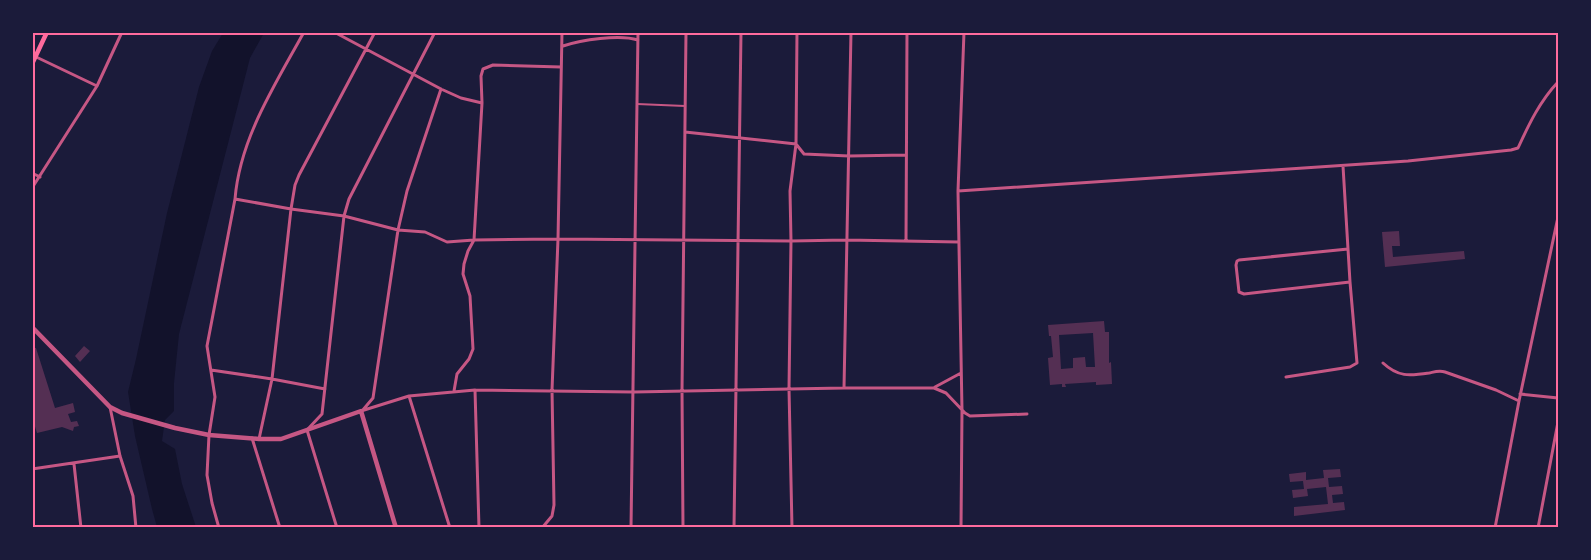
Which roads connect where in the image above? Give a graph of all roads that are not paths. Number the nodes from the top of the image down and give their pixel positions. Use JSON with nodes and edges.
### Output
{"nodes":[{"id":1,"x":47,"y":32,"type":"edge"},
{"id":2,"x":122,"y":32,"type":"edge"},
{"id":3,"x":304,"y":32,"type":"edge"},
{"id":4,"x":334,"y":32,"type":"edge"},
{"id":5,"x":376,"y":32,"type":"edge"},
{"id":6,"x":434,"y":32,"type":"edge"},
{"id":7,"x":562,"y":32,"type":"edge"},
{"id":8,"x":638,"y":32,"type":"edge"},
{"id":9,"x":686,"y":32,"type":"edge"},
{"id":10,"x":740,"y":32,"type":"edge"},
{"id":11,"x":797,"y":32,"type":"edge"},
{"id":12,"x":851,"y":32,"type":"edge"},
{"id":13,"x":907,"y":32,"type":"edge"},
{"id":14,"x":964,"y":32,"type":"edge"},
{"id":15,"x":638,"y":40,"type":"junction"},
{"id":16,"x":562,"y":46,"type":"junction"},
{"id":17,"x":367,"y":49,"type":"junction"},
{"id":18,"x":34,"y":56,"type":"edge"},
{"id":19,"x":32,"y":64,"type":"edge"},
{"id":20,"x":561,"y":67,"type":"junction"},
{"id":21,"x":412,"y":74,"type":"junction"},
{"id":22,"x":1558,"y":82,"type":"edge"},
{"id":23,"x":97,"y":86,"type":"junction"},
{"id":24,"x":441,"y":89,"type":"junction"},
{"id":25,"x":482,"y":103,"type":"junction"},
{"id":26,"x":637,"y":104,"type":"junction"},
{"id":27,"x":685,"y":106,"type":"junction"},
{"id":28,"x":685,"y":132,"type":"junction"},
{"id":29,"x":739,"y":138,"type":"junction"},
{"id":30,"x":796,"y":144,"type":"junction"},
{"id":31,"x":906,"y":155,"type":"junction"},
{"id":32,"x":849,"y":156,"type":"junction"},
{"id":33,"x":1344,"y":166,"type":"junction"},
{"id":34,"x":32,"y":173,"type":"edge"},
{"id":35,"x":40,"y":176,"type":"junction"},
{"id":36,"x":32,"y":188,"type":"edge"},
{"id":37,"x":958,"y":191,"type":"junction"},
{"id":38,"x":235,"y":199,"type":"junction"},
{"id":39,"x":291,"y":210,"type":"junction"},
{"id":40,"x":344,"y":216,"type":"junction"},
{"id":41,"x":1558,"y":217,"type":"edge"},
{"id":42,"x":398,"y":230,"type":"junction"},
{"id":43,"x":558,"y":239,"type":"junction"},
{"id":44,"x":474,"y":240,"type":"junction"},
{"id":45,"x":635,"y":240,"type":"junction"},
{"id":46,"x":684,"y":240,"type":"junction"},
{"id":47,"x":737,"y":240,"type":"junction"},
{"id":48,"x":846,"y":240,"type":"junction"},
{"id":49,"x":792,"y":241,"type":"junction"},
{"id":50,"x":906,"y":241,"type":"junction"},
{"id":51,"x":959,"y":242,"type":"junction"},
{"id":52,"x":1348,"y":249,"type":"junction"},
{"id":53,"x":1350,"y":282,"type":"junction"},
{"id":54,"x":32,"y":327,"type":"edge"},
{"id":55,"x":1383,"y":363,"type":"dead end"},
{"id":56,"x":211,"y":370,"type":"junction"},
{"id":57,"x":961,"y":373,"type":"junction"},
{"id":58,"x":1286,"y":377,"type":"dead end"},
{"id":59,"x":272,"y":379,"type":"junction"},
{"id":60,"x":789,"y":388,"type":"junction"},
{"id":61,"x":844,"y":388,"type":"junction"},
{"id":62,"x":934,"y":388,"type":"junction"},
{"id":63,"x":325,"y":389,"type":"junction"},
{"id":64,"x":475,"y":390,"type":"junction"},
{"id":65,"x":552,"y":390,"type":"junction"},
{"id":66,"x":736,"y":390,"type":"junction"},
{"id":67,"x":454,"y":391,"type":"junction"},
{"id":68,"x":682,"y":391,"type":"junction"},
{"id":69,"x":634,"y":392,"type":"junction"},
{"id":70,"x":1520,"y":394,"type":"junction"},
{"id":71,"x":409,"y":396,"type":"junction"},
{"id":72,"x":1558,"y":398,"type":"edge"},
{"id":73,"x":1519,"y":401,"type":"junction"},
{"id":74,"x":110,"y":407,"type":"junction"},
{"id":75,"x":962,"y":410,"type":"junction"},
{"id":76,"x":361,"y":411,"type":"junction"},
{"id":77,"x":1026,"y":414,"type":"dead end"},
{"id":78,"x":1558,"y":422,"type":"edge"},
{"id":79,"x":307,"y":430,"type":"junction"},
{"id":80,"x":209,"y":435,"type":"junction"},
{"id":81,"x":252,"y":438,"type":"junction"},
{"id":82,"x":259,"y":439,"type":"junction"},
{"id":83,"x":120,"y":456,"type":"junction"},
{"id":84,"x":74,"y":464,"type":"junction"},
{"id":85,"x":32,"y":469,"type":"edge"},
{"id":86,"x":81,"y":528,"type":"edge"},
{"id":87,"x":136,"y":528,"type":"edge"},
{"id":88,"x":220,"y":528,"type":"edge"},
{"id":89,"x":280,"y":528,"type":"edge"},
{"id":90,"x":337,"y":528,"type":"edge"},
{"id":91,"x":396,"y":528,"type":"edge"},
{"id":92,"x":450,"y":528,"type":"edge"},
{"id":93,"x":479,"y":528,"type":"edge"},
{"id":94,"x":542,"y":528,"type":"edge"},
{"id":95,"x":632,"y":528,"type":"edge"},
{"id":96,"x":683,"y":528,"type":"edge"},
{"id":97,"x":734,"y":528,"type":"edge"},
{"id":98,"x":792,"y":528,"type":"edge"},
{"id":99,"x":961,"y":528,"type":"edge"},
{"id":100,"x":1495,"y":528,"type":"edge"},
{"id":101,"x":1538,"y":528,"type":"edge"}],
"edges":[{"from":1,"to":18,"type":"main road"},
{"from":2,"to":23,"type":"street"},
{"from":3,"to":38,"type":"street"},
{"from":4,"to":17,"type":"street"},
{"from":5,"to":17,"type":"street"},
{"from":6,"to":21,"type":"street"},
{"from":7,"to":16,"type":"street"},
{"from":8,"to":15,"type":"street"},
{"from":9,"to":27,"type":"street"},
{"from":10,"to":29,"type":"street"},
{"from":11,"to":30,"type":"street"},
{"from":12,"to":32,"type":"street"},
{"from":13,"to":31,"type":"street"},
{"from":14,"to":37,"type":"street"},
{"from":15,"to":16,"type":"street"},
{"from":15,"to":26,"type":"street"},
{"from":16,"to":20,"type":"street"},
{"from":17,"to":21,"type":"street"},
{"from":17,"to":39,"type":"street"},
{"from":18,"to":19,"type":"main road"},
{"from":18,"to":23,"type":"street"},
{"from":20,"to":25,"type":"street"},
{"from":20,"to":43,"type":"street"},
{"from":21,"to":24,"type":"street"},
{"from":21,"to":40,"type":"street"},
{"from":22,"to":33,"type":"street"},
{"from":23,"to":35,"type":"street"},
{"from":24,"to":25,"type":"street"},
{"from":24,"to":42,"type":"street"},
{"from":25,"to":44,"type":"street"},
{"from":26,"to":27,"type":"lane"},
{"from":26,"to":45,"type":"street"},
{"from":27,"to":28,"type":"street"},
{"from":28,"to":29,"type":"street"},
{"from":28,"to":46,"type":"street"},
{"from":29,"to":30,"type":"street"},
{"from":29,"to":47,"type":"street"},
{"from":30,"to":32,"type":"street"},
{"from":30,"to":49,"type":"street"},
{"from":31,"to":32,"type":"street"},
{"from":31,"to":50,"type":"street"},
{"from":32,"to":48,"type":"street"},
{"from":33,"to":37,"type":"street"},
{"from":33,"to":52,"type":"street"},
{"from":34,"to":35,"type":"street"},
{"from":35,"to":36,"type":"street"},
{"from":37,"to":51,"type":"street"},
{"from":38,"to":39,"type":"street"},
{"from":38,"to":56,"type":"street"},
{"from":39,"to":40,"type":"street"},
{"from":39,"to":59,"type":"street"},
{"from":40,"to":42,"type":"street"},
{"from":40,"to":63,"type":"street"},
{"from":41,"to":70,"type":"street"},
{"from":42,"to":44,"type":"street"},
{"from":42,"to":76,"type":"street"},
{"from":43,"to":44,"type":"street"},
{"from":43,"to":45,"type":"street"},
{"from":43,"to":65,"type":"street"},
{"from":44,"to":67,"type":"street"},
{"from":45,"to":46,"type":"street"},
{"from":45,"to":69,"type":"street"},
{"from":46,"to":47,"type":"street"},
{"from":46,"to":68,"type":"street"},
{"from":47,"to":49,"type":"street"},
{"from":47,"to":66,"type":"street"},
{"from":48,"to":49,"type":"street"},
{"from":48,"to":50,"type":"street"},
{"from":48,"to":61,"type":"street"},
{"from":49,"to":60,"type":"street"},
{"from":50,"to":51,"type":"street"},
{"from":51,"to":57,"type":"street"},
{"from":52,"to":53,"type":"street"},
{"from":52,"to":53,"type":"street"},
{"from":53,"to":58,"type":"street"},
{"from":54,"to":74,"type":"street"},
{"from":55,"to":73,"type":"street"},
{"from":56,"to":59,"type":"street"},
{"from":56,"to":80,"type":"street"},
{"from":57,"to":62,"type":"street"},
{"from":57,"to":75,"type":"street"},
{"from":59,"to":63,"type":"street"},
{"from":59,"to":82,"type":"street"},
{"from":60,"to":61,"type":"street"},
{"from":60,"to":66,"type":"street"},
{"from":60,"to":98,"type":"street"},
{"from":61,"to":62,"type":"street"},
{"from":62,"to":75,"type":"street"},
{"from":63,"to":79,"type":"street"},
{"from":64,"to":65,"type":"street"},
{"from":64,"to":67,"type":"street"},
{"from":64,"to":93,"type":"street"},
{"from":65,"to":69,"type":"street"},
{"from":65,"to":94,"type":"street"},
{"from":66,"to":68,"type":"street"},
{"from":66,"to":97,"type":"street"},
{"from":67,"to":71,"type":"street"},
{"from":68,"to":69,"type":"street"},
{"from":68,"to":96,"type":"street"},
{"from":69,"to":95,"type":"street"},
{"from":70,"to":72,"type":"street"},
{"from":70,"to":73,"type":"street"},
{"from":71,"to":76,"type":"street"},
{"from":71,"to":92,"type":"street"},
{"from":73,"to":100,"type":"street"},
{"from":74,"to":80,"type":"street"},
{"from":74,"to":83,"type":"street"},
{"from":75,"to":77,"type":"street"},
{"from":75,"to":99,"type":"street"},
{"from":76,"to":79,"type":"street"},
{"from":76,"to":91,"type":"street"},
{"from":78,"to":101,"type":"street"},
{"from":79,"to":82,"type":"street"},
{"from":79,"to":90,"type":"street"},
{"from":80,"to":81,"type":"street"},
{"from":80,"to":88,"type":"street"},
{"from":81,"to":82,"type":"street"},
{"from":81,"to":89,"type":"street"},
{"from":83,"to":84,"type":"street"},
{"from":83,"to":87,"type":"street"},
{"from":84,"to":85,"type":"street"},
{"from":84,"to":86,"type":"street"}]}
